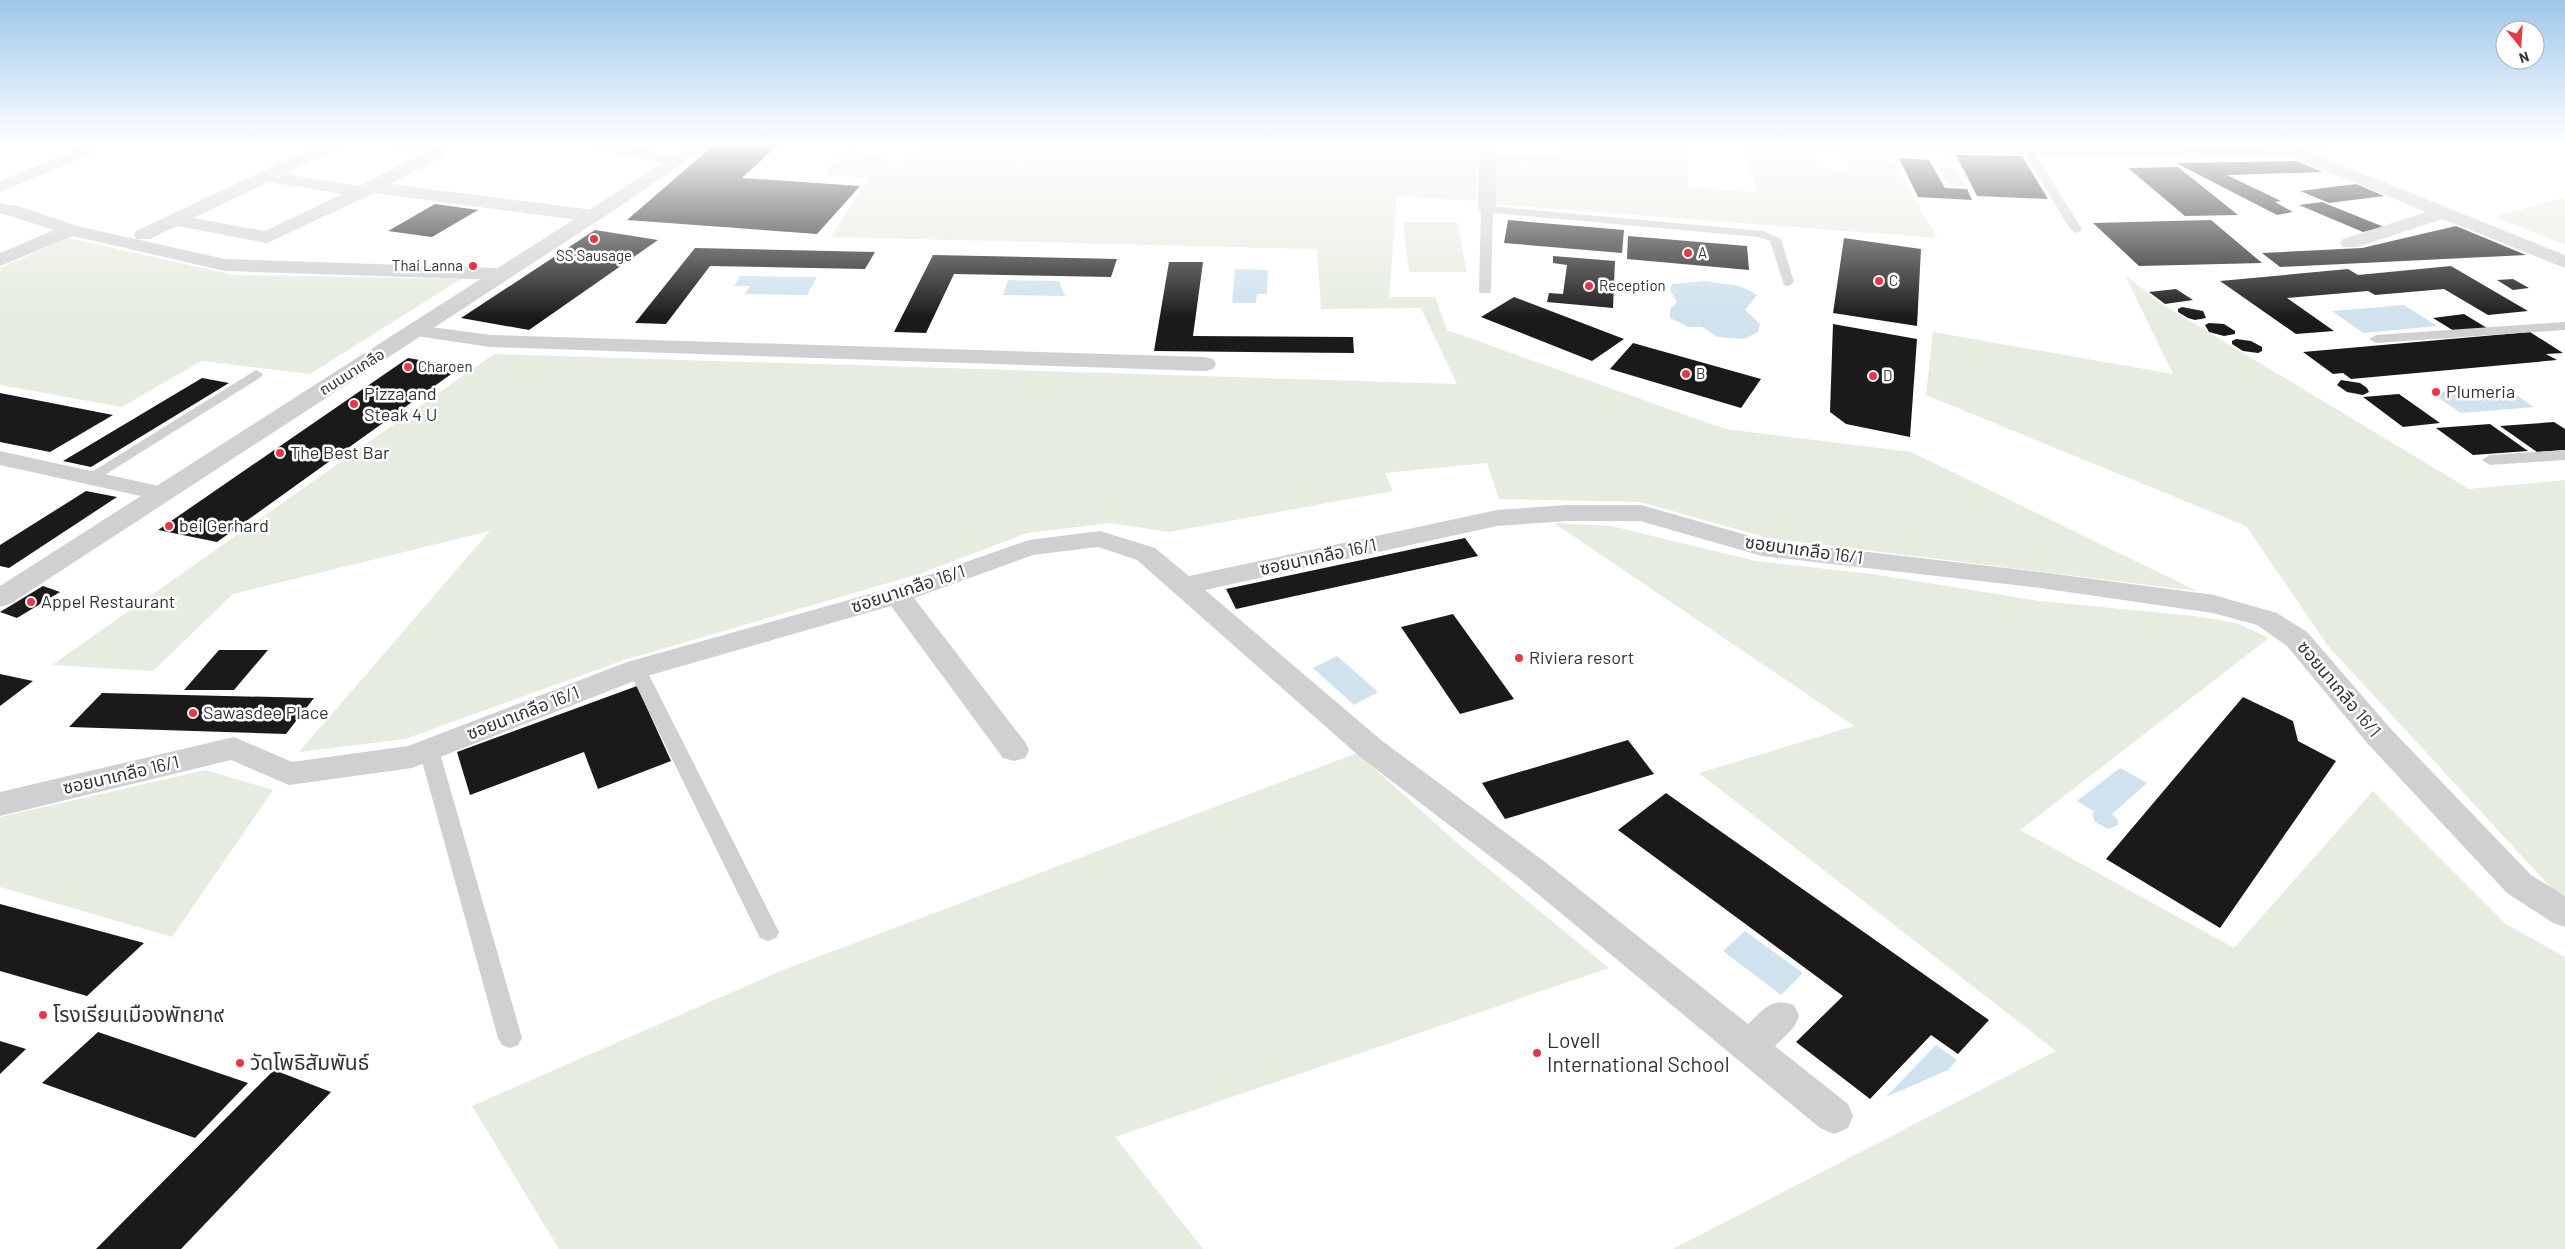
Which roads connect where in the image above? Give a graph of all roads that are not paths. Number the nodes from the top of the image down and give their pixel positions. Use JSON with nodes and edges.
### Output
{"nodes":[{"id":1,"x":211,"y":202,"type":"edge"},
{"id":2,"x":340,"y":202,"type":"edge"},
{"id":3,"x":473,"y":202,"type":"edge"},
{"id":4,"x":614,"y":202,"type":"edge"},
{"id":5,"x":1487,"y":202,"type":"edge"},
{"id":6,"x":2060,"y":202,"type":"edge"},
{"id":7,"x":2421,"y":202,"type":"edge"},
{"id":8,"x":0,"y":208,"type":"edge"},
{"id":9,"x":1487,"y":209,"type":"junction"},
{"id":10,"x":2445,"y":212,"type":"junction"},
{"id":11,"x":593,"y":216,"type":"junction"},
{"id":12,"x":174,"y":220,"type":"junction"},
{"id":13,"x":2076,"y":229,"type":"dead end"},
{"id":14,"x":72,"y":230,"type":"junction"},
{"id":15,"x":143,"y":235,"type":"dead end"},
{"id":16,"x":2350,"y":243,"type":"dead end"},
{"id":17,"x":0,"y":260,"type":"edge"},
{"id":18,"x":2565,"y":262,"type":"edge"},
{"id":19,"x":500,"y":274,"type":"junction"},
{"id":20,"x":1788,"y":282,"type":"dead end"},
{"id":21,"x":1485,"y":290,"type":"dead end"},
{"id":22,"x":2565,"y":326,"type":"edge"},
{"id":23,"x":417,"y":331,"type":"junction"},
{"id":24,"x":2376,"y":339,"type":"dead end"},
{"id":25,"x":1205,"y":364,"type":"dead end"},
{"id":26,"x":256,"y":374,"type":"dead end"},
{"id":27,"x":2565,"y":455,"type":"edge"},
{"id":28,"x":0,"y":458,"type":"edge"},
{"id":29,"x":2490,"y":460,"type":"dead end"},
{"id":30,"x":90,"y":478,"type":"junction"},
{"id":31,"x":159,"y":492,"type":"junction"},
{"id":32,"x":1184,"y":586,"type":"junction"},
{"id":33,"x":897,"y":595,"type":"junction"},
{"id":34,"x":0,"y":598,"type":"edge"},
{"id":35,"x":637,"y":669,"type":"junction"},
{"id":36,"x":429,"y":750,"type":"junction"},
{"id":37,"x":1014,"y":750,"type":"dead end"},
{"id":38,"x":0,"y":804,"type":"edge"},
{"id":39,"x":2565,"y":913,"type":"edge"},
{"id":40,"x":768,"y":932,"type":"dead end"},
{"id":41,"x":1781,"y":1016,"type":"dead end"},
{"id":42,"x":510,"y":1038,"type":"dead end"},
{"id":43,"x":1749,"y":1046,"type":"junction"},
{"id":44,"x":1834,"y":1116,"type":"dead end"}],
"edges":[{"from":1,"to":12,"type":"street"},
{"from":2,"to":12,"type":"street"},
{"from":3,"to":11,"type":"street"},
{"from":4,"to":11,"type":"street","name":"ถนนนาเกลือ"},
{"from":5,"to":9,"type":"street"},
{"from":6,"to":13,"type":"lane"},
{"from":7,"to":10,"type":"street"},
{"from":8,"to":14,"type":"street"},
{"from":9,"to":20,"type":"lane"},
{"from":9,"to":21,"type":"lane"},
{"from":10,"to":16,"type":"street"},
{"from":10,"to":18,"type":"street"},
{"from":11,"to":19,"type":"street","name":"ถนนนาเกลือ"},
{"from":12,"to":15,"type":"street"},
{"from":14,"to":17,"type":"street"},
{"from":14,"to":19,"type":"street"},
{"from":19,"to":23,"type":"street","name":"ถนนนาเกลือ"},
{"from":22,"to":24,"type":"lane"},
{"from":23,"to":25,"type":"street"},
{"from":23,"to":31,"type":"street","name":"ถนนนาเกลือ"},
{"from":26,"to":30,"type":"lane"},
{"from":27,"to":29,"type":"lane"},
{"from":28,"to":30,"type":"street"},
{"from":30,"to":31,"type":"street"},
{"from":31,"to":34,"type":"street","name":"ถนนนาเกลือ"},
{"from":32,"to":33,"type":"street","name":"ซอยนาเกลือ 16/1"},
{"from":32,"to":39,"type":"street","name":"ซอยนาเกลือ 16/1"},
{"from":32,"to":43,"type":"street"},
{"from":33,"to":35,"type":"street","name":"ซอยนาเกลือ 16/1"},
{"from":33,"to":37,"type":"street"},
{"from":35,"to":36,"type":"street","name":"ซอยนาเกลือ 16/1"},
{"from":35,"to":40,"type":"lane"},
{"from":36,"to":38,"type":"street","name":"ซอยนาเกลือ 16/1"},
{"from":36,"to":42,"type":"lane"},
{"from":41,"to":43,"type":"street"},
{"from":43,"to":44,"type":"street"}]}
